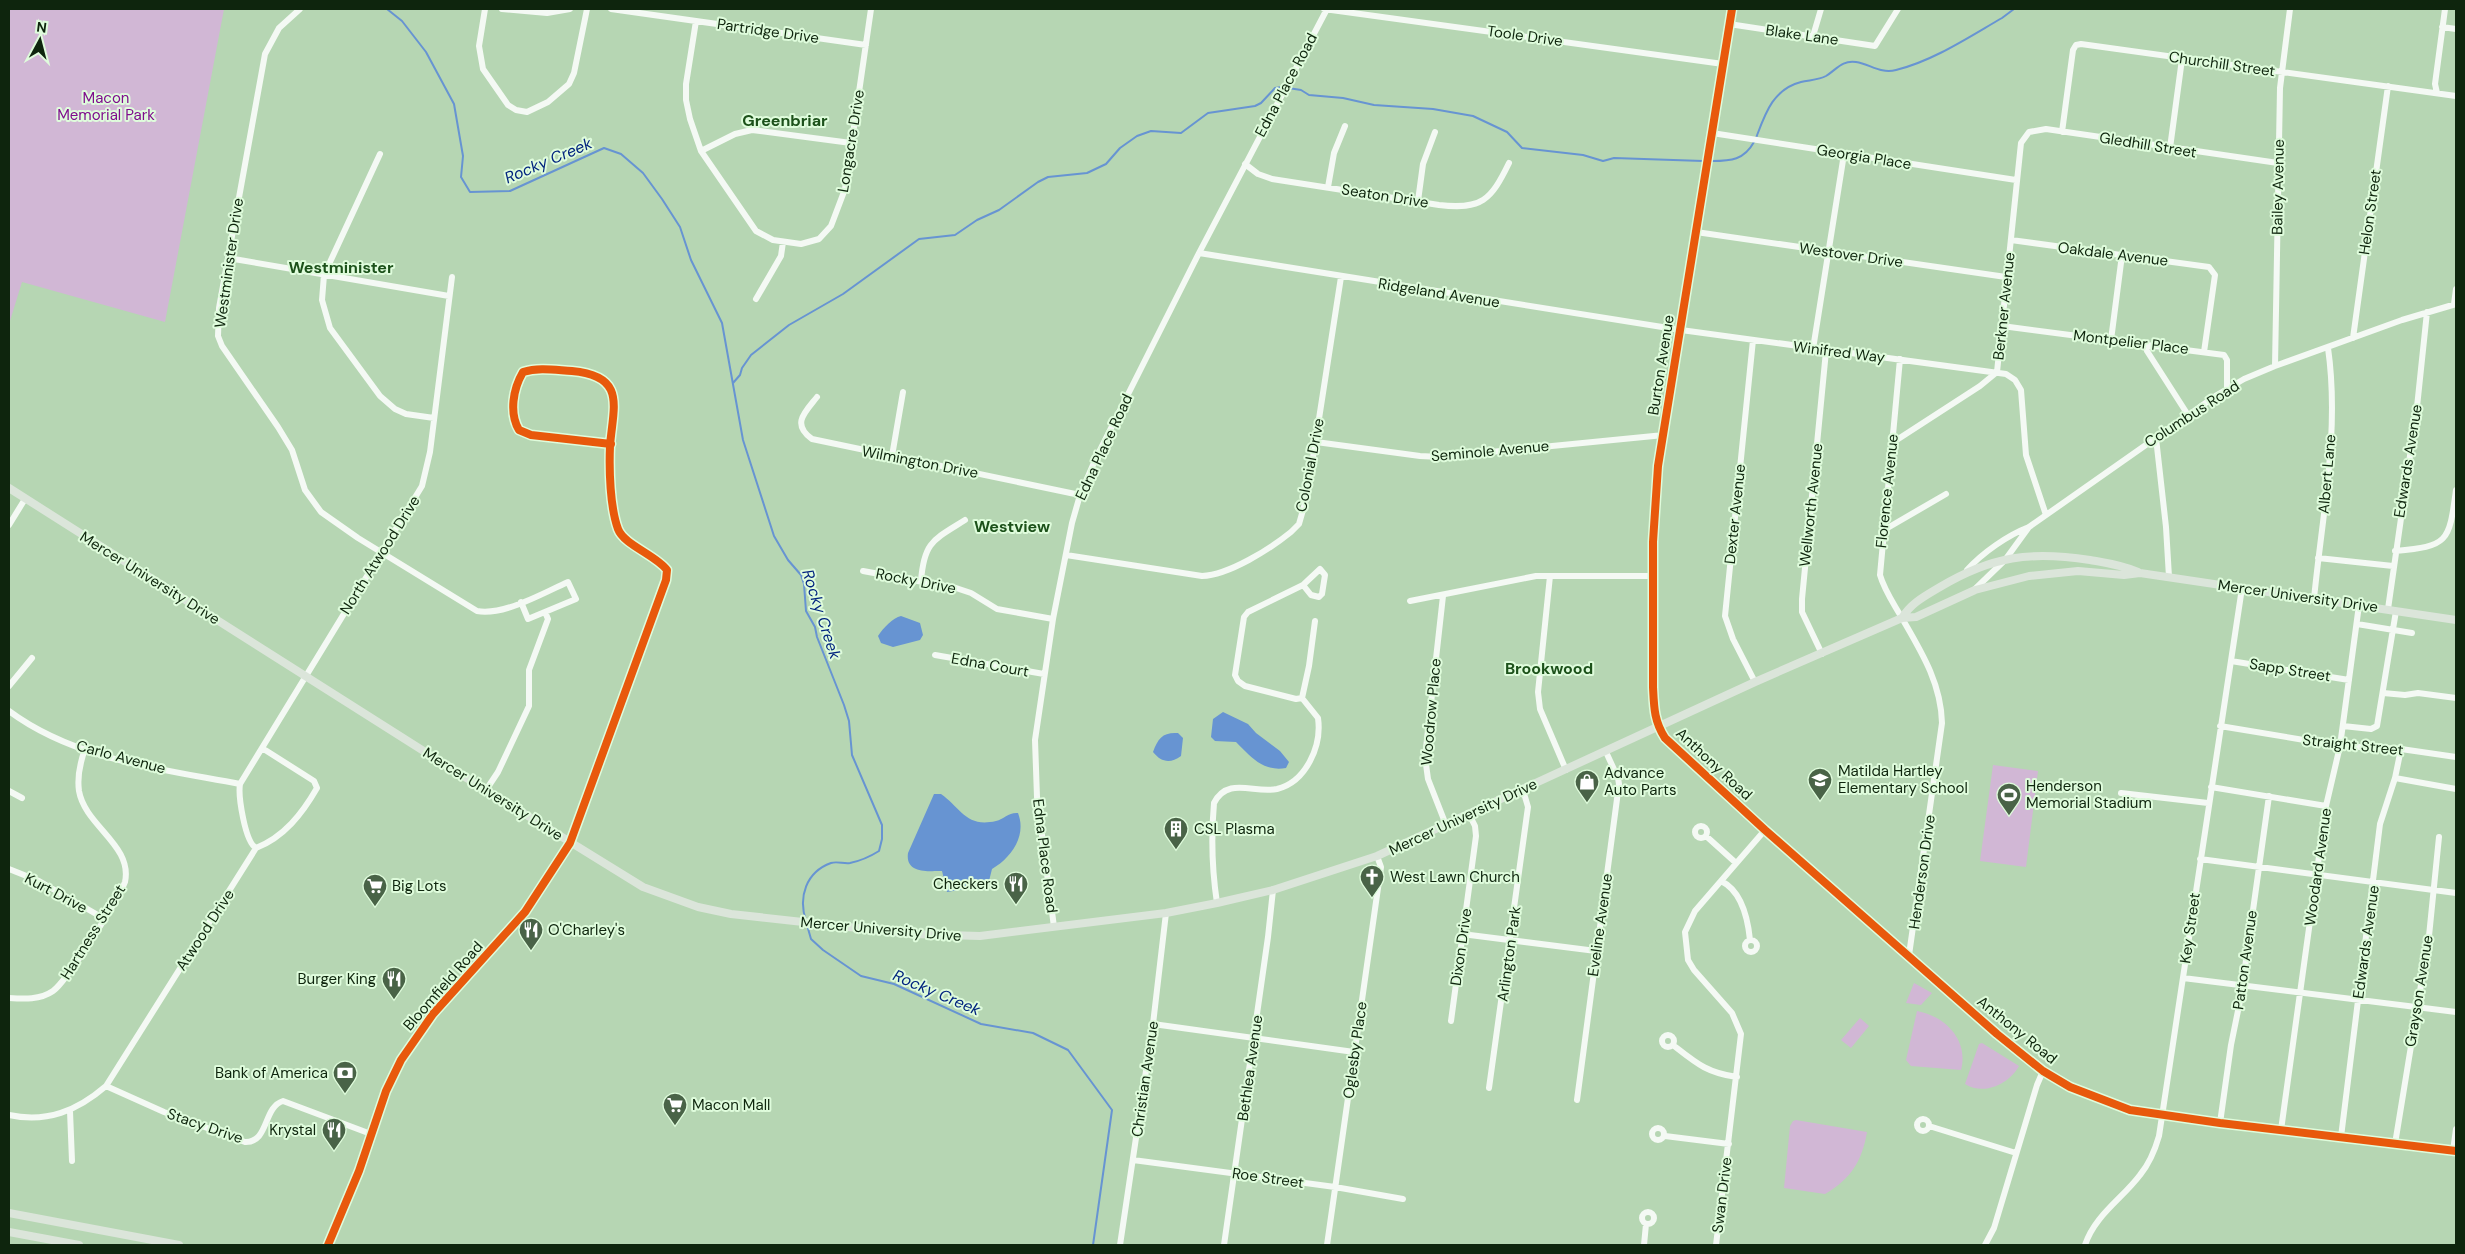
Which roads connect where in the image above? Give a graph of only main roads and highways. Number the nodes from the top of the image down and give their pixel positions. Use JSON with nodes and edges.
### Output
{"nodes":[{"id":1,"x":9,"y":488,"type":"edge"},
{"id":2,"x":2140,"y":573,"type":"junction"},
{"id":3,"x":1902,"y":618,"type":"junction"},
{"id":4,"x":2456,"y":620,"type":"edge"},
{"id":5,"x":9,"y":1213,"type":"edge"},
{"id":6,"x":9,"y":1232,"type":"edge"},
{"id":7,"x":79,"y":1245,"type":"edge"},
{"id":8,"x":179,"y":1245,"type":"edge"}],
"edges":[{"from":1,"to":3,"type":"main road","name":"Mercer University Drive"},
{"from":2,"to":3,"type":"main road","name":"Mercer University Drive"},
{"from":2,"to":3,"type":"main road","name":"Mercer University Drive"},
{"from":2,"to":4,"type":"main road","name":"Mercer University Drive"},
{"from":5,"to":8,"type":"main road"},
{"from":6,"to":7,"type":"main road"}]}
